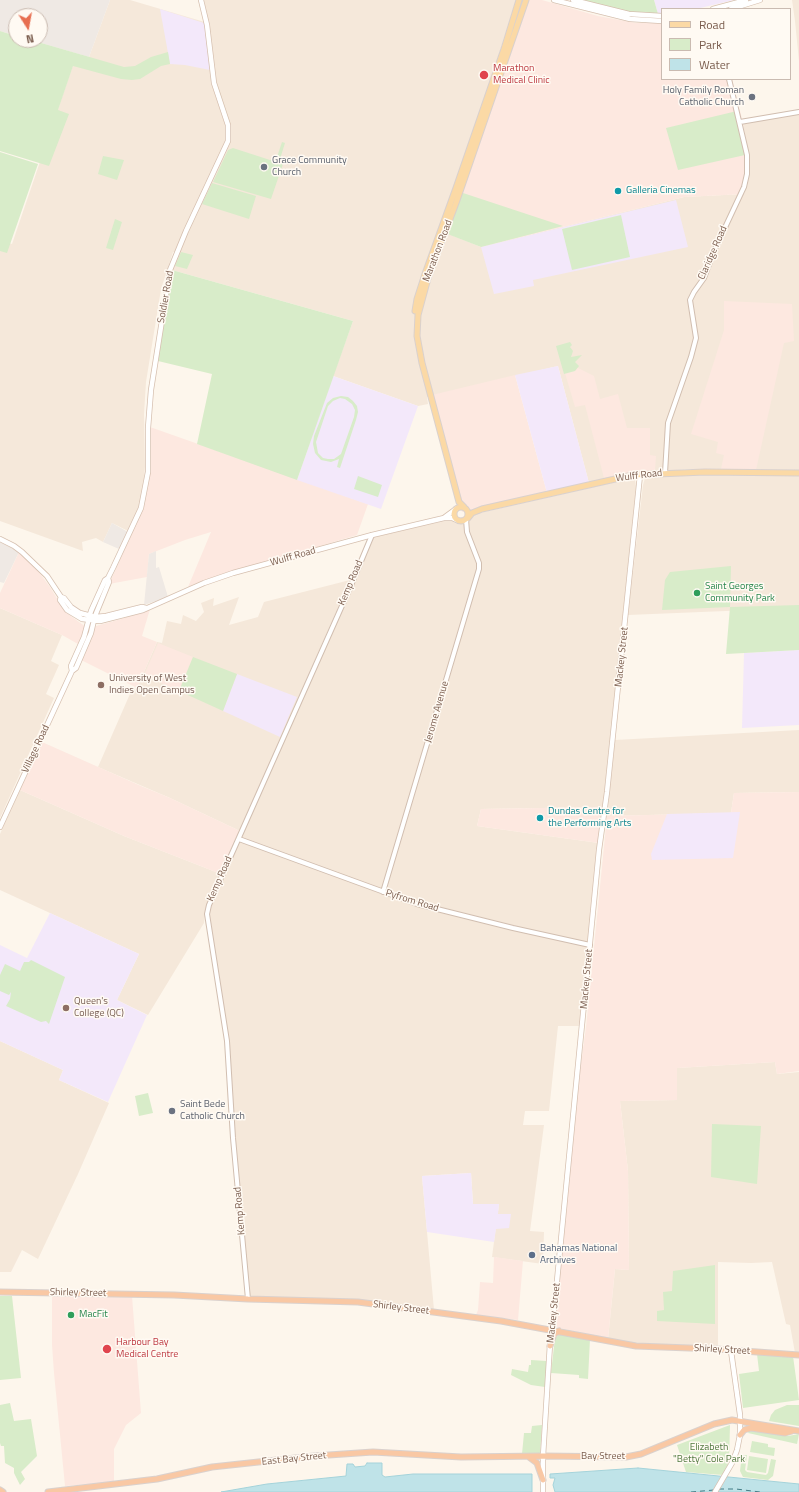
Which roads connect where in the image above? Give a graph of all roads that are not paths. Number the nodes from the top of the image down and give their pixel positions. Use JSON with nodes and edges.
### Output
{"nodes":[{"id":1,"x":201,"y":0,"type":"edge"},
{"id":2,"x":519,"y":0,"type":"edge"},
{"id":3,"x":526,"y":0,"type":"edge"},
{"id":4,"x":554,"y":0,"type":"edge"},
{"id":5,"x":573,"y":0,"type":"edge"},
{"id":6,"x":746,"y":0,"type":"edge"},
{"id":7,"x":760,"y":0,"type":"edge"},
{"id":8,"x":717,"y":8,"type":"edge"},
{"id":9,"x":734,"y":8,"type":"edge"},
{"id":10,"x":661,"y":16,"type":"edge"},
{"id":11,"x":661,"y":21,"type":"edge"},
{"id":12,"x":729,"y":80,"type":"edge"},
{"id":13,"x":799,"y":112,"type":"edge"},
{"id":14,"x":740,"y":122,"type":"junction"},
{"id":15,"x":665,"y":473,"type":"junction"},
{"id":16,"x":799,"y":473,"type":"edge"},
{"id":17,"x":640,"y":475,"type":"junction"},
{"id":18,"x":464,"y":507,"type":"junction"},
{"id":19,"x":456,"y":509,"type":"junction"},
{"id":20,"x":482,"y":510,"type":"junction"},
{"id":21,"x":444,"y":518,"type":"junction"},
{"id":22,"x":463,"y":519,"type":"junction"},
{"id":23,"x":372,"y":535,"type":"junction"},
{"id":24,"x":0,"y":539,"type":"edge"},
{"id":25,"x":108,"y":578,"type":"junction"},
{"id":26,"x":88,"y":618,"type":"junction"},
{"id":27,"x":94,"y":619,"type":"junction"},
{"id":28,"x":72,"y":671,"type":"junction"},
{"id":29,"x":0,"y":827,"type":"edge"},
{"id":30,"x":238,"y":839,"type":"junction"},
{"id":31,"x":383,"y":892,"type":"junction"},
{"id":32,"x":590,"y":945,"type":"junction"},
{"id":33,"x":0,"y":1292,"type":"edge"},
{"id":34,"x":248,"y":1299,"type":"junction"},
{"id":35,"x":552,"y":1330,"type":"junction"},
{"id":36,"x":559,"y":1331,"type":"junction"},
{"id":37,"x":550,"y":1346,"type":"junction"},
{"id":38,"x":731,"y":1351,"type":"junction"},
{"id":39,"x":799,"y":1355,"type":"edge"},
{"id":40,"x":740,"y":1420,"type":"junction"},
{"id":41,"x":797,"y":1431,"type":"edge"},
{"id":42,"x":740,"y":1435,"type":"junction"},
{"id":43,"x":543,"y":1456,"type":"junction"},
{"id":44,"x":529,"y":1457,"type":"junction"},
{"id":45,"x":543,"y":1482,"type":"junction"},
{"id":46,"x":0,"y":1490,"type":"edge"},
{"id":47,"x":3,"y":1492,"type":"edge"},
{"id":48,"x":48,"y":1492,"type":"edge"},
{"id":49,"x":543,"y":1492,"type":"edge"},
{"id":50,"x":715,"y":1492,"type":"edge"}],
"edges":[{"from":1,"to":25,"type":"main road","name":"Soldier Road"},
{"from":2,"to":19,"type":"main road","name":"Marathon Road"},
{"from":3,"to":18,"type":"main road","name":"Marathon Road"},
{"from":4,"to":11,"type":"main road"},
{"from":5,"to":10,"type":"main road"},
{"from":6,"to":8,"type":"main road"},
{"from":7,"to":9,"type":"main road"},
{"from":12,"to":14,"type":"street","name":"Claridge Road"},
{"from":13,"to":14,"type":"street"},
{"from":14,"to":15,"type":"street","name":"Claridge Road"},
{"from":15,"to":16,"type":"main road","name":"Wulff Road"},
{"from":15,"to":17,"type":"main road","name":"Wulff Road"},
{"from":17,"to":20,"type":"main road","name":"Wulff Road"},
{"from":17,"to":32,"type":"main road","name":"Mackey Street"},
{"from":18,"to":19,"type":"main road","name":"Wulff Road"},
{"from":18,"to":20,"type":"main road","name":"Wulff Road"},
{"from":18,"to":22,"type":"main road","name":"Marathon Road"},
{"from":19,"to":21,"type":"main road","name":"Wulff Road"},
{"from":19,"to":22,"type":"main road","name":"Marathon Road"},
{"from":20,"to":22,"type":"main road","name":"Wulff Road"},
{"from":21,"to":22,"type":"main road","name":"Wulff Road"},
{"from":21,"to":23,"type":"main road","name":"Wulff Road"},
{"from":22,"to":31,"type":"street","name":"Jerome Avenue"},
{"from":23,"to":27,"type":"main road","name":"Wulff Road"},
{"from":23,"to":30,"type":"street","name":"Kemp Road"},
{"from":24,"to":26,"type":"main road","name":"Wulff Road"},
{"from":25,"to":26,"type":"main road","name":"Soldier Road"},
{"from":25,"to":27,"type":"main road","name":"Soldier Road"},
{"from":26,"to":27,"type":"main road","name":"Wulff Road"},
{"from":26,"to":28,"type":"main road","name":"Village Road"},
{"from":27,"to":28,"type":"main road","name":"Village Road"},
{"from":28,"to":29,"type":"main road","name":"Village Road"},
{"from":30,"to":31,"type":"street","name":"Pyfrom Road"},
{"from":30,"to":34,"type":"street","name":"Kemp Road"},
{"from":31,"to":32,"type":"street","name":"Pyfrom Road"},
{"from":32,"to":35,"type":"main road","name":"Mackey Street"},
{"from":33,"to":34,"type":"highway","name":"Shirley Street"},
{"from":34,"to":35,"type":"highway","name":"Shirley Street"},
{"from":35,"to":36,"type":"highway","name":"Shirley Street"},
{"from":35,"to":37,"type":"main road","name":"Mackey Street"},
{"from":36,"to":37,"type":"highway"},
{"from":36,"to":38,"type":"highway","name":"Shirley Street"},
{"from":37,"to":43,"type":"main road","name":"Mackey Street"},
{"from":38,"to":39,"type":"highway","name":"Shirley Street"},
{"from":38,"to":40,"type":"main road"},
{"from":40,"to":41,"type":"highway","name":"Bay Street"},
{"from":40,"to":42,"type":"main road"},
{"from":40,"to":43,"type":"highway","name":"Bay Street"},
{"from":41,"to":42,"type":"highway"},
{"from":42,"to":50,"type":"main road"},
{"from":43,"to":44,"type":"highway","name":"East Bay Street"},
{"from":43,"to":45,"type":"main road","name":"Mackey Street"},
{"from":44,"to":45,"type":"highway"},
{"from":44,"to":48,"type":"highway","name":"East Bay Street"},
{"from":45,"to":49,"type":"main road","name":"Mackey Street"},
{"from":46,"to":47,"type":"highway"}]}
